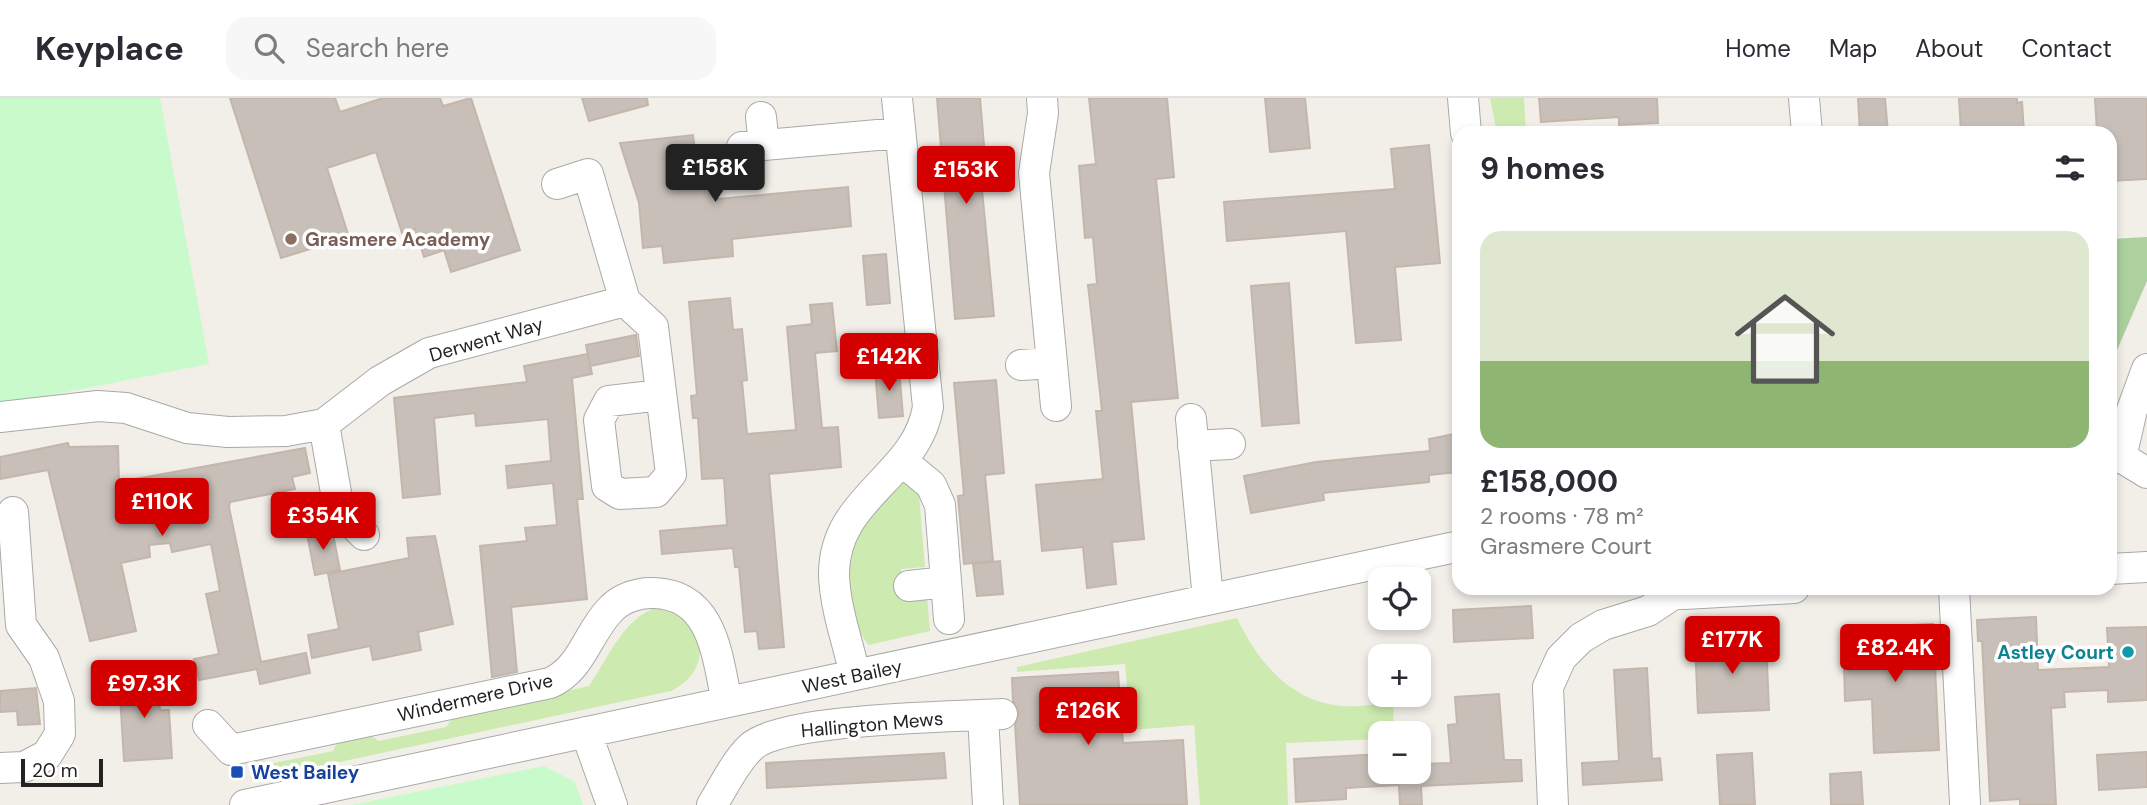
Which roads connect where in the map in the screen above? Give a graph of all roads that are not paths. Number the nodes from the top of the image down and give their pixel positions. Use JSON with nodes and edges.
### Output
{"nodes":[{"id":1,"x":897,"y":98,"type":"edge"},
{"id":2,"x":1042,"y":98,"type":"edge"},
{"id":3,"x":1463,"y":98,"type":"edge"},
{"id":4,"x":1804,"y":98,"type":"edge"},
{"id":5,"x":1465,"y":126,"type":"edge"},
{"id":6,"x":1806,"y":126,"type":"edge"},
{"id":7,"x":900,"y":133,"type":"junction"},
{"id":8,"x":756,"y":136,"type":"dead end"},
{"id":9,"x":557,"y":184,"type":"dead end"},
{"id":10,"x":625,"y":301,"type":"junction"},
{"id":11,"x":1052,"y":363,"type":"junction"},
{"id":12,"x":1021,"y":365,"type":"dead end"},
{"id":13,"x":2147,"y":369,"type":"edge"},
{"id":14,"x":661,"y":395,"type":"dead end"},
{"id":15,"x":1056,"y":406,"type":"dead end"},
{"id":16,"x":0,"y":417,"type":"edge"},
{"id":17,"x":324,"y":424,"type":"junction"},
{"id":18,"x":1230,"y":444,"type":"dead end"},
{"id":19,"x":2117,"y":455,"type":"edge"},
{"id":20,"x":2117,"y":458,"type":"edge"},
{"id":21,"x":902,"y":461,"type":"junction"},
{"id":22,"x":2147,"y":473,"type":"edge"},
{"id":23,"x":339,"y":510,"type":"junction"},
{"id":24,"x":294,"y":519,"type":"dead end"},
{"id":25,"x":10,"y":531,"type":"edge"},
{"id":26,"x":364,"y":535,"type":"dead end"},
{"id":27,"x":1452,"y":547,"type":"edge"},
{"id":28,"x":2147,"y":567,"type":"edge"},
{"id":29,"x":2117,"y":569,"type":"edge"},
{"id":30,"x":946,"y":582,"type":"junction"},
{"id":31,"x":909,"y":586,"type":"dead end"},
{"id":32,"x":1667,"y":595,"type":"edge"},
{"id":33,"x":1954,"y":595,"type":"edge"},
{"id":34,"x":1208,"y":599,"type":"junction"},
{"id":35,"x":948,"y":619,"type":"dead end"},
{"id":36,"x":855,"y":675,"type":"junction"},
{"id":37,"x":727,"y":702,"type":"junction"},
{"id":38,"x":208,"y":725,"type":"dead end"},
{"id":39,"x":586,"y":732,"type":"junction"},
{"id":40,"x":0,"y":768,"type":"edge"},
{"id":41,"x":1965,"y":803,"type":"dead end"},
{"id":42,"x":245,"y":805,"type":"edge"},
{"id":43,"x":612,"y":805,"type":"edge"},
{"id":44,"x":712,"y":805,"type":"edge"},
{"id":45,"x":988,"y":805,"type":"edge"},
{"id":46,"x":1553,"y":805,"type":"edge"}],
"edges":[{"from":1,"to":7,"type":"street"},
{"from":2,"to":11,"type":"street"},
{"from":3,"to":5,"type":"street"},
{"from":4,"to":6,"type":"street"},
{"from":7,"to":8,"type":"street"},
{"from":7,"to":21,"type":"street"},
{"from":9,"to":10,"type":"street"},
{"from":10,"to":14,"type":"street"},
{"from":10,"to":17,"type":"street","name":"Derwent Way"},
{"from":11,"to":12,"type":"street"},
{"from":11,"to":15,"type":"street"},
{"from":13,"to":19,"type":"street"},
{"from":16,"to":17,"type":"street","name":"Derwent Way"},
{"from":17,"to":23,"type":"street"},
{"from":18,"to":34,"type":"street"},
{"from":20,"to":22,"type":"street"},
{"from":21,"to":30,"type":"street"},
{"from":21,"to":36,"type":"street"},
{"from":23,"to":24,"type":"street"},
{"from":23,"to":26,"type":"street"},
{"from":25,"to":40,"type":"street"},
{"from":27,"to":34,"type":"street","name":"West Bailey"},
{"from":28,"to":29,"type":"street"},
{"from":30,"to":31,"type":"street"},
{"from":30,"to":35,"type":"street"},
{"from":32,"to":46,"type":"street"},
{"from":33,"to":41,"type":"street"},
{"from":34,"to":36,"type":"street","name":"West Bailey"},
{"from":36,"to":37,"type":"street","name":"West Bailey"},
{"from":37,"to":38,"type":"street","name":"Windermere Drive"},
{"from":37,"to":39,"type":"street","name":"West Bailey"},
{"from":39,"to":42,"type":"street","name":"West Bailey"},
{"from":39,"to":43,"type":"street"},
{"from":44,"to":45,"type":"street","name":"Hallington Mews"}]}
